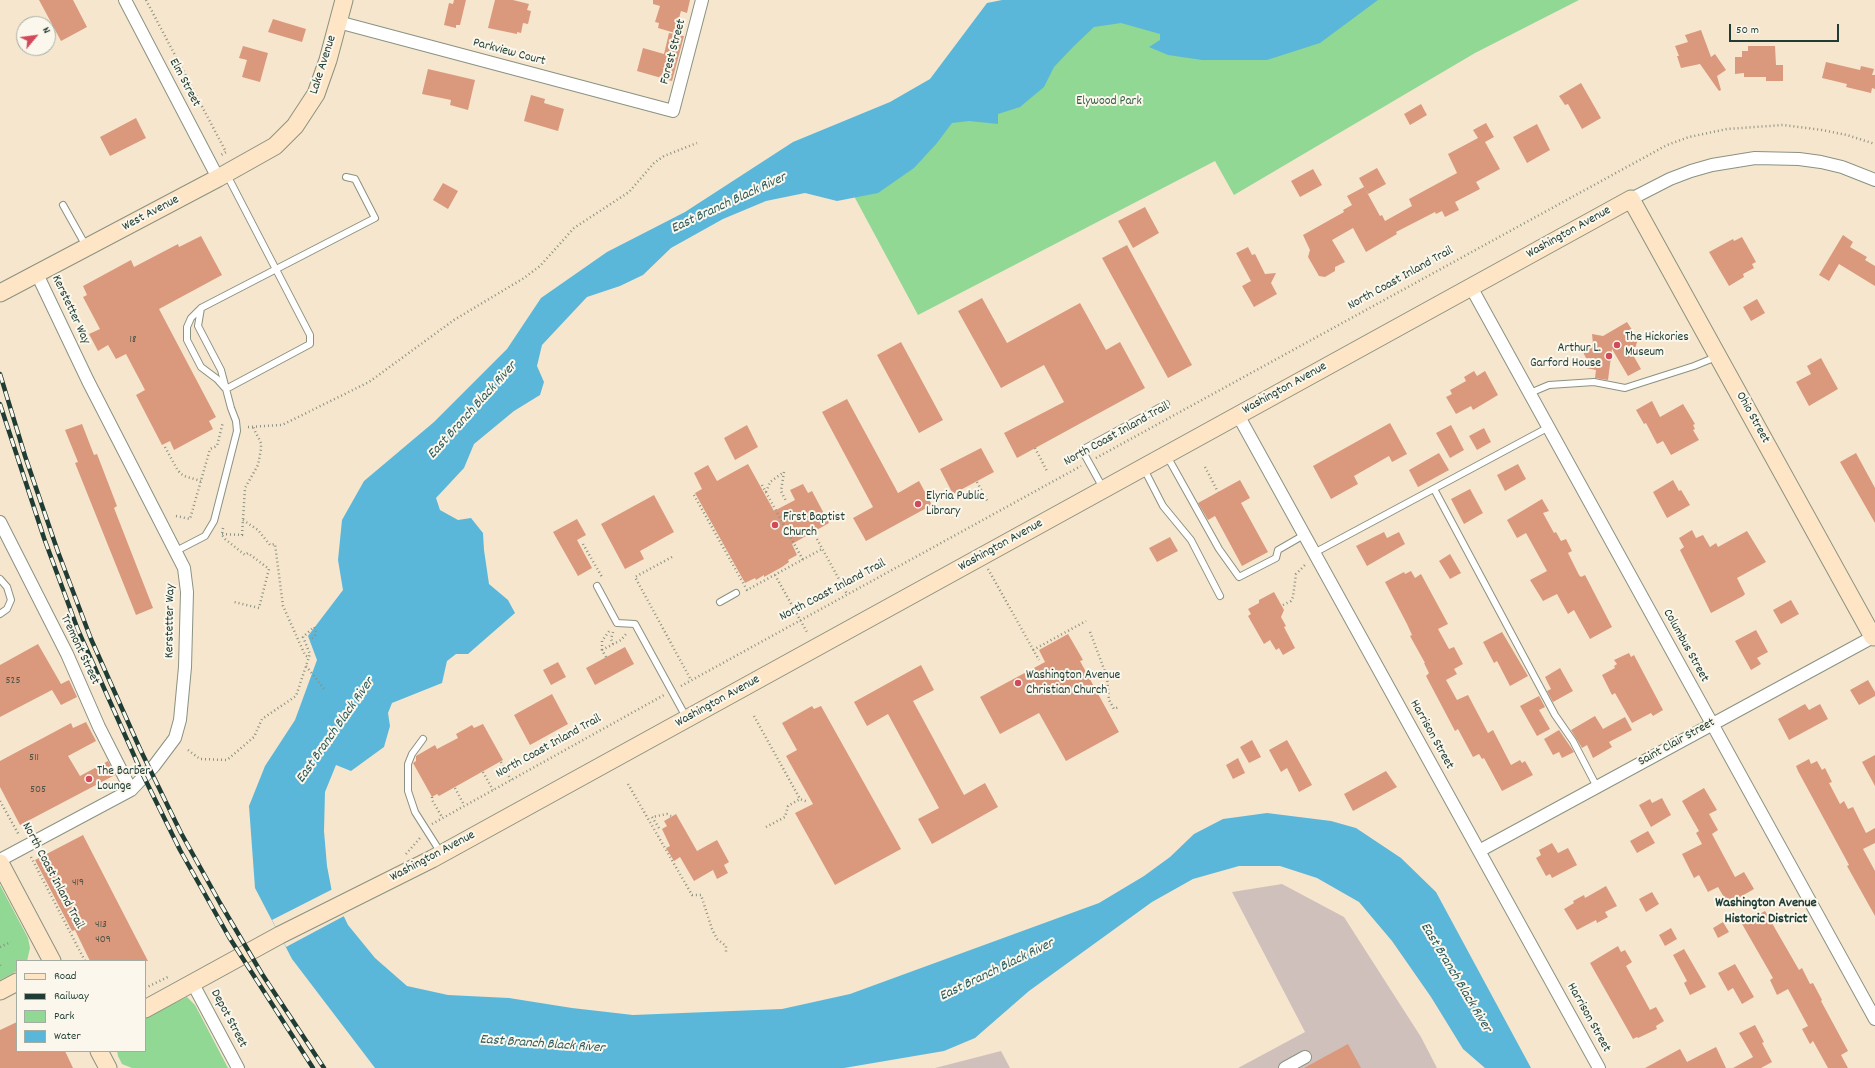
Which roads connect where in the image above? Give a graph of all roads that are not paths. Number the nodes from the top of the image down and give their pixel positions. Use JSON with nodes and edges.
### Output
{"nodes":[{"id":1,"x":125,"y":0,"type":"edge"},
{"id":2,"x":344,"y":0,"type":"edge"},
{"id":3,"x":702,"y":0,"type":"edge"},
{"id":4,"x":338,"y":22,"type":"junction"},
{"id":5,"x":673,"y":111,"type":"joint"},
{"id":6,"x":295,"y":126,"type":"joint"},
{"id":7,"x":222,"y":176,"type":"junction"},
{"id":8,"x":346,"y":177,"type":"dead end"},
{"id":9,"x":1875,"y":180,"type":"edge"},
{"id":10,"x":1631,"y":199,"type":"junction"},
{"id":11,"x":63,"y":205,"type":"dead end"},
{"id":12,"x":86,"y":248,"type":"junction"},
{"id":13,"x":277,"y":270,"type":"junction"},
{"id":14,"x":37,"y":274,"type":"junction"},
{"id":15,"x":1471,"y":287,"type":"junction"},
{"id":16,"x":0,"y":293,"type":"edge"},
{"id":17,"x":202,"y":308,"type":"junction"},
{"id":18,"x":1717,"y":356,"type":"junction"},
{"id":19,"x":226,"y":389,"type":"junction"},
{"id":20,"x":1530,"y":393,"type":"junction"},
{"id":21,"x":1166,"y":404,"type":"dead end"},
{"id":22,"x":1238,"y":416,"type":"junction"},
{"id":23,"x":1548,"y":427,"type":"junction"},
{"id":24,"x":1166,"y":455,"type":"junction"},
{"id":25,"x":1143,"y":468,"type":"junction"},
{"id":26,"x":1104,"y":489,"type":"junction"},
{"id":27,"x":1434,"y":489,"type":"junction"},
{"id":28,"x":0,"y":522,"type":"edge"},
{"id":29,"x":1304,"y":535,"type":"junction"},
{"id":30,"x":176,"y":551,"type":"junction"},
{"id":31,"x":1312,"y":557,"type":"junction"},
{"id":32,"x":0,"y":579,"type":"edge"},
{"id":33,"x":597,"y":586,"type":"dead end"},
{"id":34,"x":736,"y":593,"type":"dead end"},
{"id":35,"x":1220,"y":596,"type":"dead end"},
{"id":36,"x":720,"y":602,"type":"dead end"},
{"id":37,"x":0,"y":614,"type":"edge"},
{"id":38,"x":1874,"y":636,"type":"edge"},
{"id":39,"x":687,"y":719,"type":"junction"},
{"id":40,"x":1712,"y":724,"type":"junction"},
{"id":41,"x":423,"y":739,"type":"dead end"},
{"id":42,"x":1597,"y":787,"type":"junction"},
{"id":43,"x":131,"y":790,"type":"junction"},
{"id":44,"x":1479,"y":851,"type":"junction"},
{"id":45,"x":442,"y":853,"type":"junction"},
{"id":46,"x":0,"y":862,"type":"edge"},
{"id":47,"x":51,"y":960,"type":"edge"},
{"id":48,"x":16,"y":983,"type":"edge"},
{"id":49,"x":193,"y":984,"type":"junction"},
{"id":50,"x":0,"y":991,"type":"edge"},
{"id":51,"x":146,"y":1008,"type":"edge"},
{"id":52,"x":1875,"y":1019,"type":"edge"},
{"id":53,"x":100,"y":1052,"type":"edge"},
{"id":54,"x":1305,"y":1057,"type":"dead end"},
{"id":55,"x":108,"y":1068,"type":"edge"},
{"id":56,"x":238,"y":1068,"type":"edge"},
{"id":57,"x":1284,"y":1068,"type":"edge"},
{"id":58,"x":1599,"y":1068,"type":"edge"}],
"edges":[{"from":1,"to":7,"type":"street","name":"Elm Street"},
{"from":2,"to":4,"type":"street","name":"Lake Avenue"},
{"from":3,"to":5,"type":"street","name":"Forest Street"},
{"from":4,"to":5,"type":"street","name":"Parkview Court"},
{"from":4,"to":6,"type":"street","name":"Lake Avenue"},
{"from":6,"to":7,"type":"street","name":"West Avenue"},
{"from":7,"to":12,"type":"street","name":"West Avenue"},
{"from":7,"to":13,"type":"lane"},
{"from":8,"to":13,"type":"lane"},
{"from":9,"to":10,"type":"street","name":"Washington Avenue"},
{"from":10,"to":15,"type":"street","name":"Washington Avenue"},
{"from":10,"to":18,"type":"street","name":"Ohio Street"},
{"from":11,"to":12,"type":"lane"},
{"from":12,"to":14,"type":"street","name":"West Avenue"},
{"from":13,"to":17,"type":"lane"},
{"from":13,"to":19,"type":"lane"},
{"from":14,"to":16,"type":"street","name":"West Avenue"},
{"from":14,"to":30,"type":"street","name":"Kerstetter Way"},
{"from":15,"to":20,"type":"street","name":"Columbus Street"},
{"from":15,"to":22,"type":"street","name":"Washington Avenue"},
{"from":17,"to":19,"type":"lane"},
{"from":17,"to":19,"type":"lane"},
{"from":18,"to":20,"type":"lane"},
{"from":18,"to":38,"type":"street","name":"Ohio Street"},
{"from":19,"to":30,"type":"lane"},
{"from":20,"to":23,"type":"street","name":"Columbus Street"},
{"from":21,"to":26,"type":"lane"},
{"from":22,"to":24,"type":"street","name":"Washington Avenue"},
{"from":22,"to":29,"type":"street","name":"Harrison Street"},
{"from":23,"to":27,"type":"lane"},
{"from":23,"to":40,"type":"street","name":"Columbus Street"},
{"from":24,"to":25,"type":"street","name":"Washington Avenue"},
{"from":24,"to":29,"type":"lane"},
{"from":25,"to":26,"type":"street","name":"Washington Avenue"},
{"from":25,"to":35,"type":"lane"},
{"from":26,"to":39,"type":"street","name":"Washington Avenue"},
{"from":27,"to":31,"type":"lane"},
{"from":27,"to":42,"type":"lane"},
{"from":28,"to":43,"type":"street","name":"Tremont Street"},
{"from":29,"to":31,"type":"street","name":"Harrison Street"},
{"from":30,"to":43,"type":"street","name":"Kerstetter Way"},
{"from":31,"to":44,"type":"street","name":"Harrison Street"},
{"from":32,"to":37,"type":"lane"},
{"from":33,"to":39,"type":"lane"},
{"from":34,"to":36,"type":"lane"},
{"from":38,"to":40,"type":"street","name":"Saint Clair Street"},
{"from":39,"to":45,"type":"street","name":"Washington Avenue"},
{"from":40,"to":42,"type":"street","name":"Saint Clair Street"},
{"from":40,"to":52,"type":"street","name":"Columbus Street"},
{"from":41,"to":45,"type":"lane"},
{"from":42,"to":44,"type":"street","name":"Saint Clair Street"},
{"from":43,"to":46,"type":"street","name":"Kerstetter Way"},
{"from":44,"to":58,"type":"street","name":"Harrison Street"},
{"from":45,"to":49,"type":"street","name":"Washington Avenue"},
{"from":46,"to":47,"type":"street"},
{"from":48,"to":50,"type":"street"},
{"from":49,"to":51,"type":"street","name":"Washington Avenue"},
{"from":49,"to":56,"type":"street","name":"Depot Street"},
{"from":53,"to":55,"type":"street"},
{"from":54,"to":57,"type":"street"}]}
